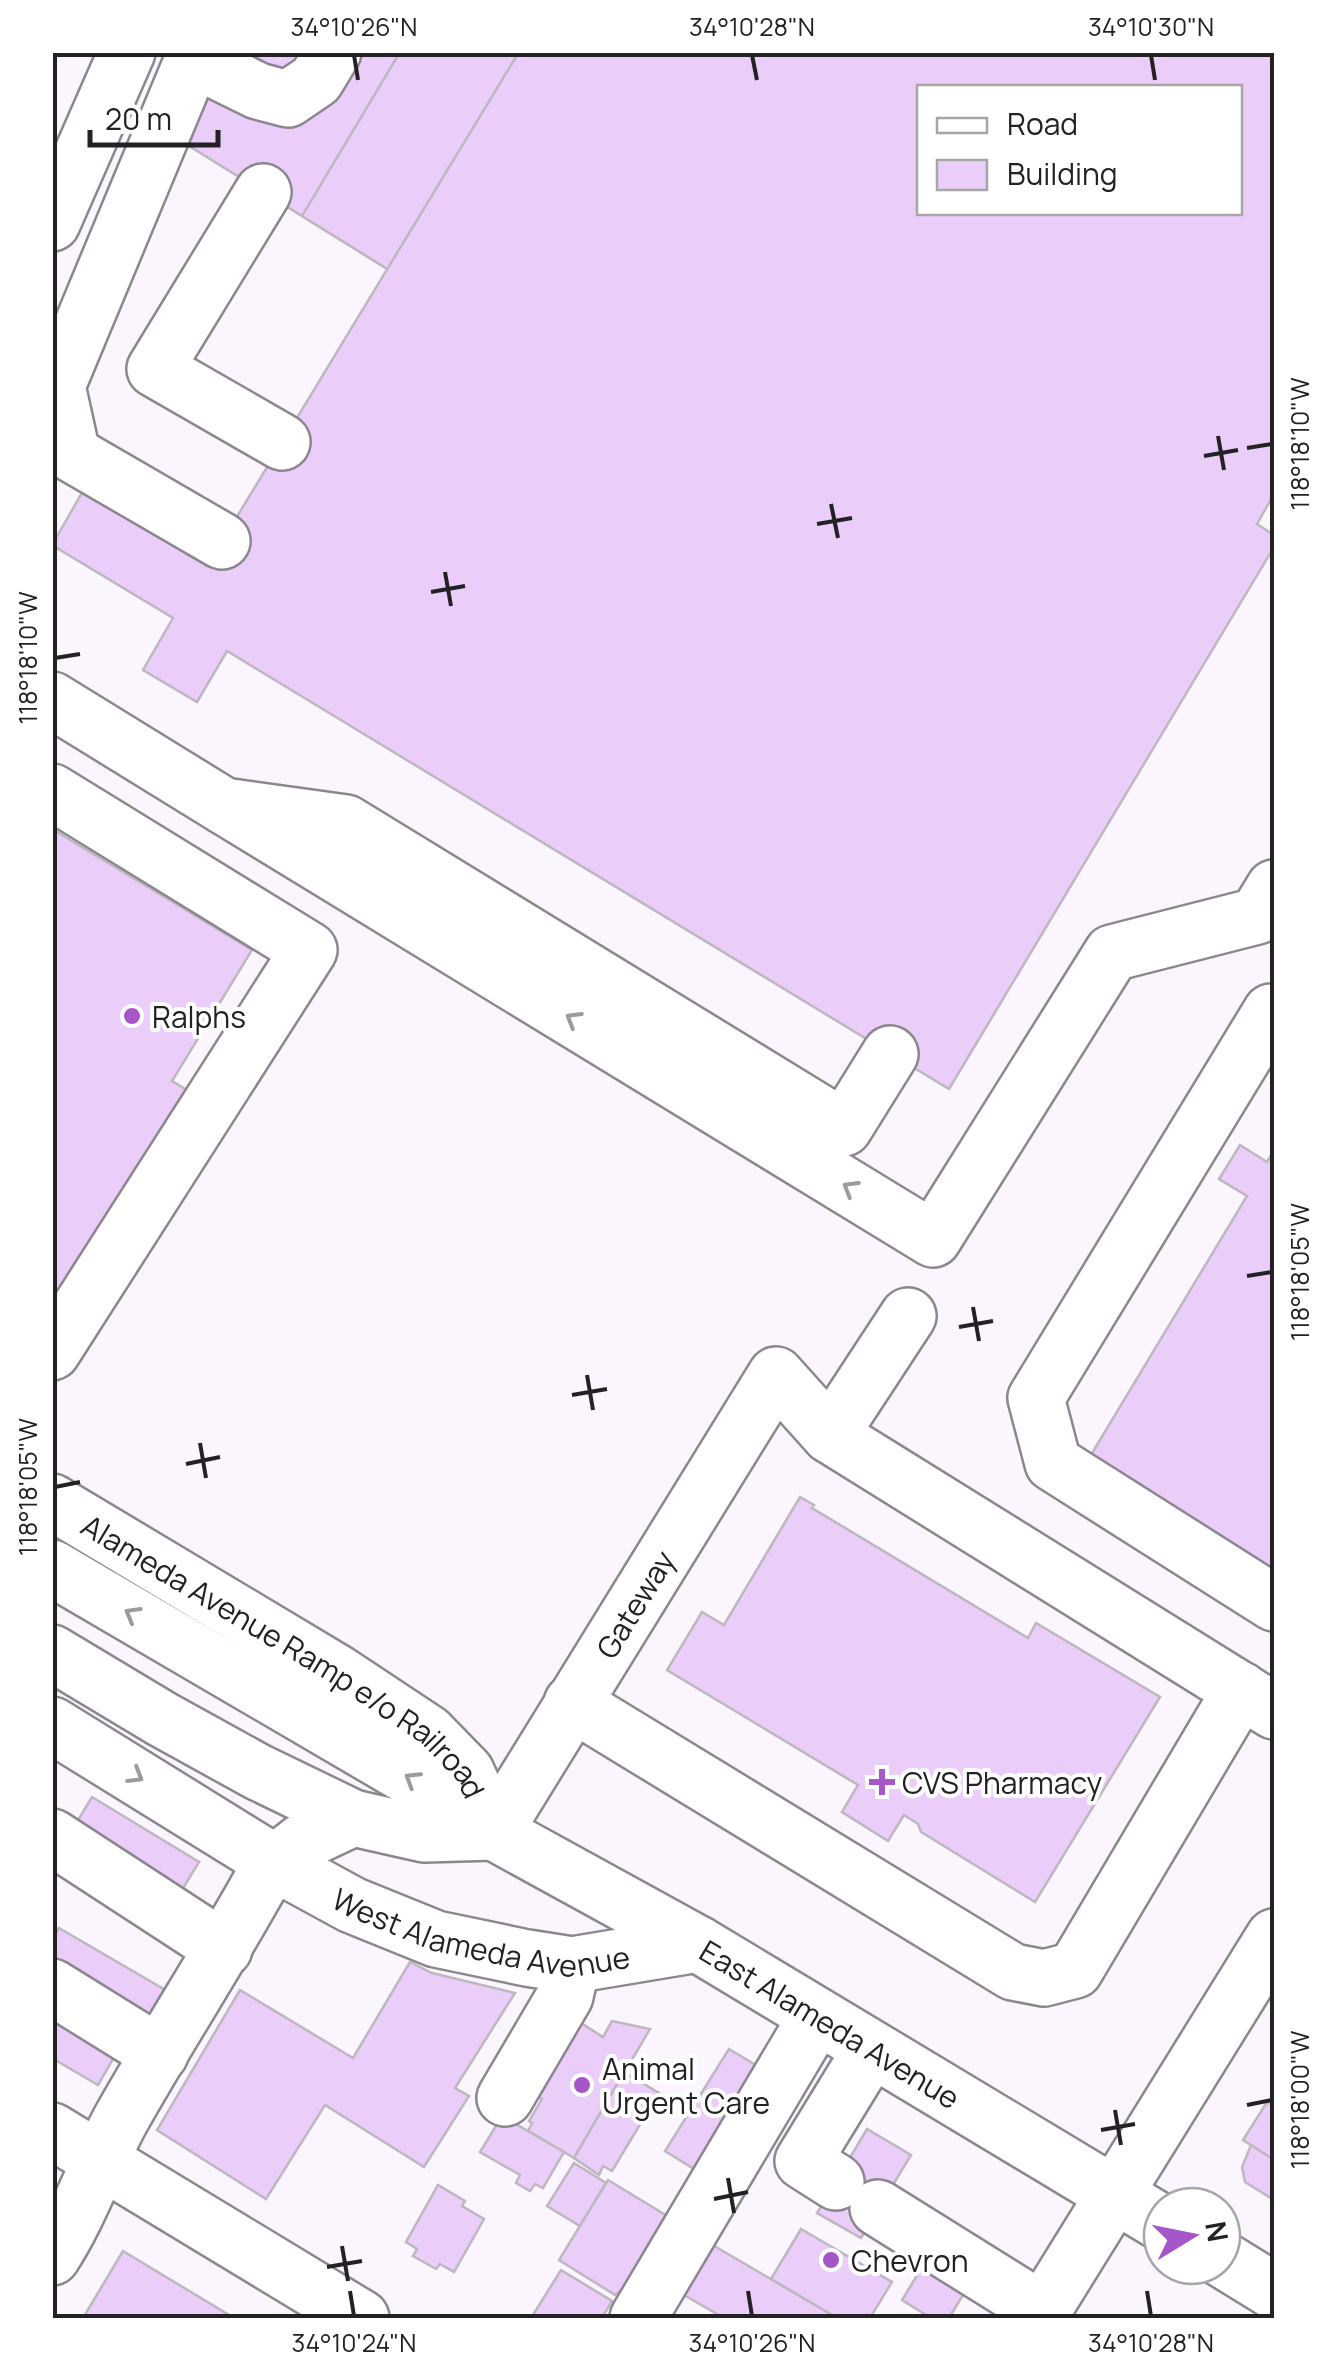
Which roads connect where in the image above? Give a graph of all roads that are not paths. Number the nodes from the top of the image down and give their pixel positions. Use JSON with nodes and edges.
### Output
{"nodes":[{"id":1,"x":332,"y":52,"type":"edge"},
{"id":2,"x":158,"y":65,"type":"edge"},
{"id":3,"x":263,"y":192,"type":"dead end"},
{"id":4,"x":52,"y":223,"type":"edge"},
{"id":5,"x":282,"y":442,"type":"dead end"},
{"id":6,"x":222,"y":541,"type":"dead end"},
{"id":7,"x":52,"y":700,"type":"edge"},
{"id":8,"x":52,"y":792,"type":"edge"},
{"id":9,"x":224,"y":806,"type":"junction"},
{"id":10,"x":1274,"y":888,"type":"edge"},
{"id":11,"x":1274,"y":1014,"type":"edge"},
{"id":12,"x":890,"y":1054,"type":"dead end"},
{"id":13,"x":908,"y":1316,"type":"dead end"},
{"id":14,"x":52,"y":1352,"type":"edge"},
{"id":15,"x":830,"y":1435,"type":"junction"},
{"id":16,"x":52,"y":1502,"type":"edge"},
{"id":17,"x":52,"y":1568,"type":"edge"},
{"id":18,"x":1274,"y":1604,"type":"edge"},
{"id":19,"x":52,"y":1653,"type":"edge"},
{"id":20,"x":1258,"y":1700,"type":"edge"},
{"id":21,"x":572,"y":1703,"type":"junction"},
{"id":22,"x":52,"y":1725,"type":"edge"},
{"id":23,"x":354,"y":1818,"type":"junction"},
{"id":24,"x":494,"y":1832,"type":"junction"},
{"id":25,"x":52,"y":1837,"type":"edge"},
{"id":26,"x":275,"y":1863,"type":"junction"},
{"id":27,"x":1274,"y":1937,"type":"edge"},
{"id":28,"x":698,"y":1944,"type":"junction"},
{"id":29,"x":224,"y":1949,"type":"junction"},
{"id":30,"x":572,"y":1965,"type":"junction"},
{"id":31,"x":52,"y":1987,"type":"edge"},
{"id":32,"x":816,"y":2018,"type":"junction"},
{"id":33,"x":871,"y":2050,"type":"junction"},
{"id":34,"x":160,"y":2054,"type":"junction"},
{"id":35,"x":504,"y":2098,"type":"dead end"},
{"id":36,"x":52,"y":2130,"type":"edge"},
{"id":37,"x":99,"y":2159,"type":"junction"},
{"id":38,"x":1113,"y":2193,"type":"junction"},
{"id":39,"x":1142,"y":2210,"type":"edge"},
{"id":40,"x":52,"y":2257,"type":"edge"},
{"id":41,"x":1242,"y":2271,"type":"edge"},
{"id":42,"x":1274,"y":2290,"type":"edge"},
{"id":43,"x":1040,"y":2314,"type":"edge"},
{"id":44,"x":360,"y":2318,"type":"edge"},
{"id":45,"x":638,"y":2318,"type":"edge"}],
"edges":[{"from":1,"to":2,"type":"main road"},
{"from":2,"to":4,"type":"main road"},
{"from":2,"to":6,"type":"main road"},
{"from":3,"to":5,"type":"main road"},
{"from":7,"to":9,"type":"main road"},
{"from":8,"to":14,"type":"main road"},
{"from":10,"to":9,"type":"main road","one_way":true},
{"from":9,"to":12,"type":"main road"},
{"from":11,"to":18,"type":"main road"},
{"from":13,"to":15,"type":"main road"},
{"from":15,"to":20,"type":"main road"},
{"from":15,"to":21,"type":"main road","name":"Gateway"},
{"from":16,"to":24,"type":"main road","name":"Alameda Avenue Ramp e/o Railroad"},
{"from":24,"to":17,"type":"main road","name":"East Alameda Avenue","one_way":true},
{"from":19,"to":23,"type":"main road"},
{"from":20,"to":21,"type":"main road"},
{"from":21,"to":24,"type":"main road","name":"Gateway"},
{"from":22,"to":26,"type":"main road","name":"West Alameda Avenue","one_way":true},
{"from":23,"to":24,"type":"main road"},
{"from":23,"to":26,"type":"main road","name":"West Alameda Avenue"},
{"from":24,"to":28,"type":"main road","name":"East Alameda Avenue"},
{"from":25,"to":29,"type":"main road"},
{"from":26,"to":29,"type":"main road"},
{"from":26,"to":30,"type":"main road","name":"West Alameda Avenue"},
{"from":27,"to":38,"type":"main road"},
{"from":28,"to":30,"type":"main road","name":"West Alameda Avenue"},
{"from":28,"to":32,"type":"main road","name":"East Alameda Avenue"},
{"from":29,"to":34,"type":"main road"},
{"from":30,"to":35,"type":"main road"},
{"from":31,"to":34,"type":"main road"},
{"from":32,"to":33,"type":"main road","name":"East Alameda Avenue"},
{"from":32,"to":45,"type":"main road"},
{"from":33,"to":38,"type":"main road","name":"East Alameda Avenue"},
{"from":33,"to":43,"type":"main road"},
{"from":34,"to":37,"type":"main road"},
{"from":36,"to":37,"type":"main road"},
{"from":37,"to":40,"type":"main road"},
{"from":37,"to":44,"type":"main road"},
{"from":38,"to":39,"type":"main road","name":"East Alameda Avenue"},
{"from":38,"to":43,"type":"main road"},
{"from":41,"to":42,"type":"main road"}]}
